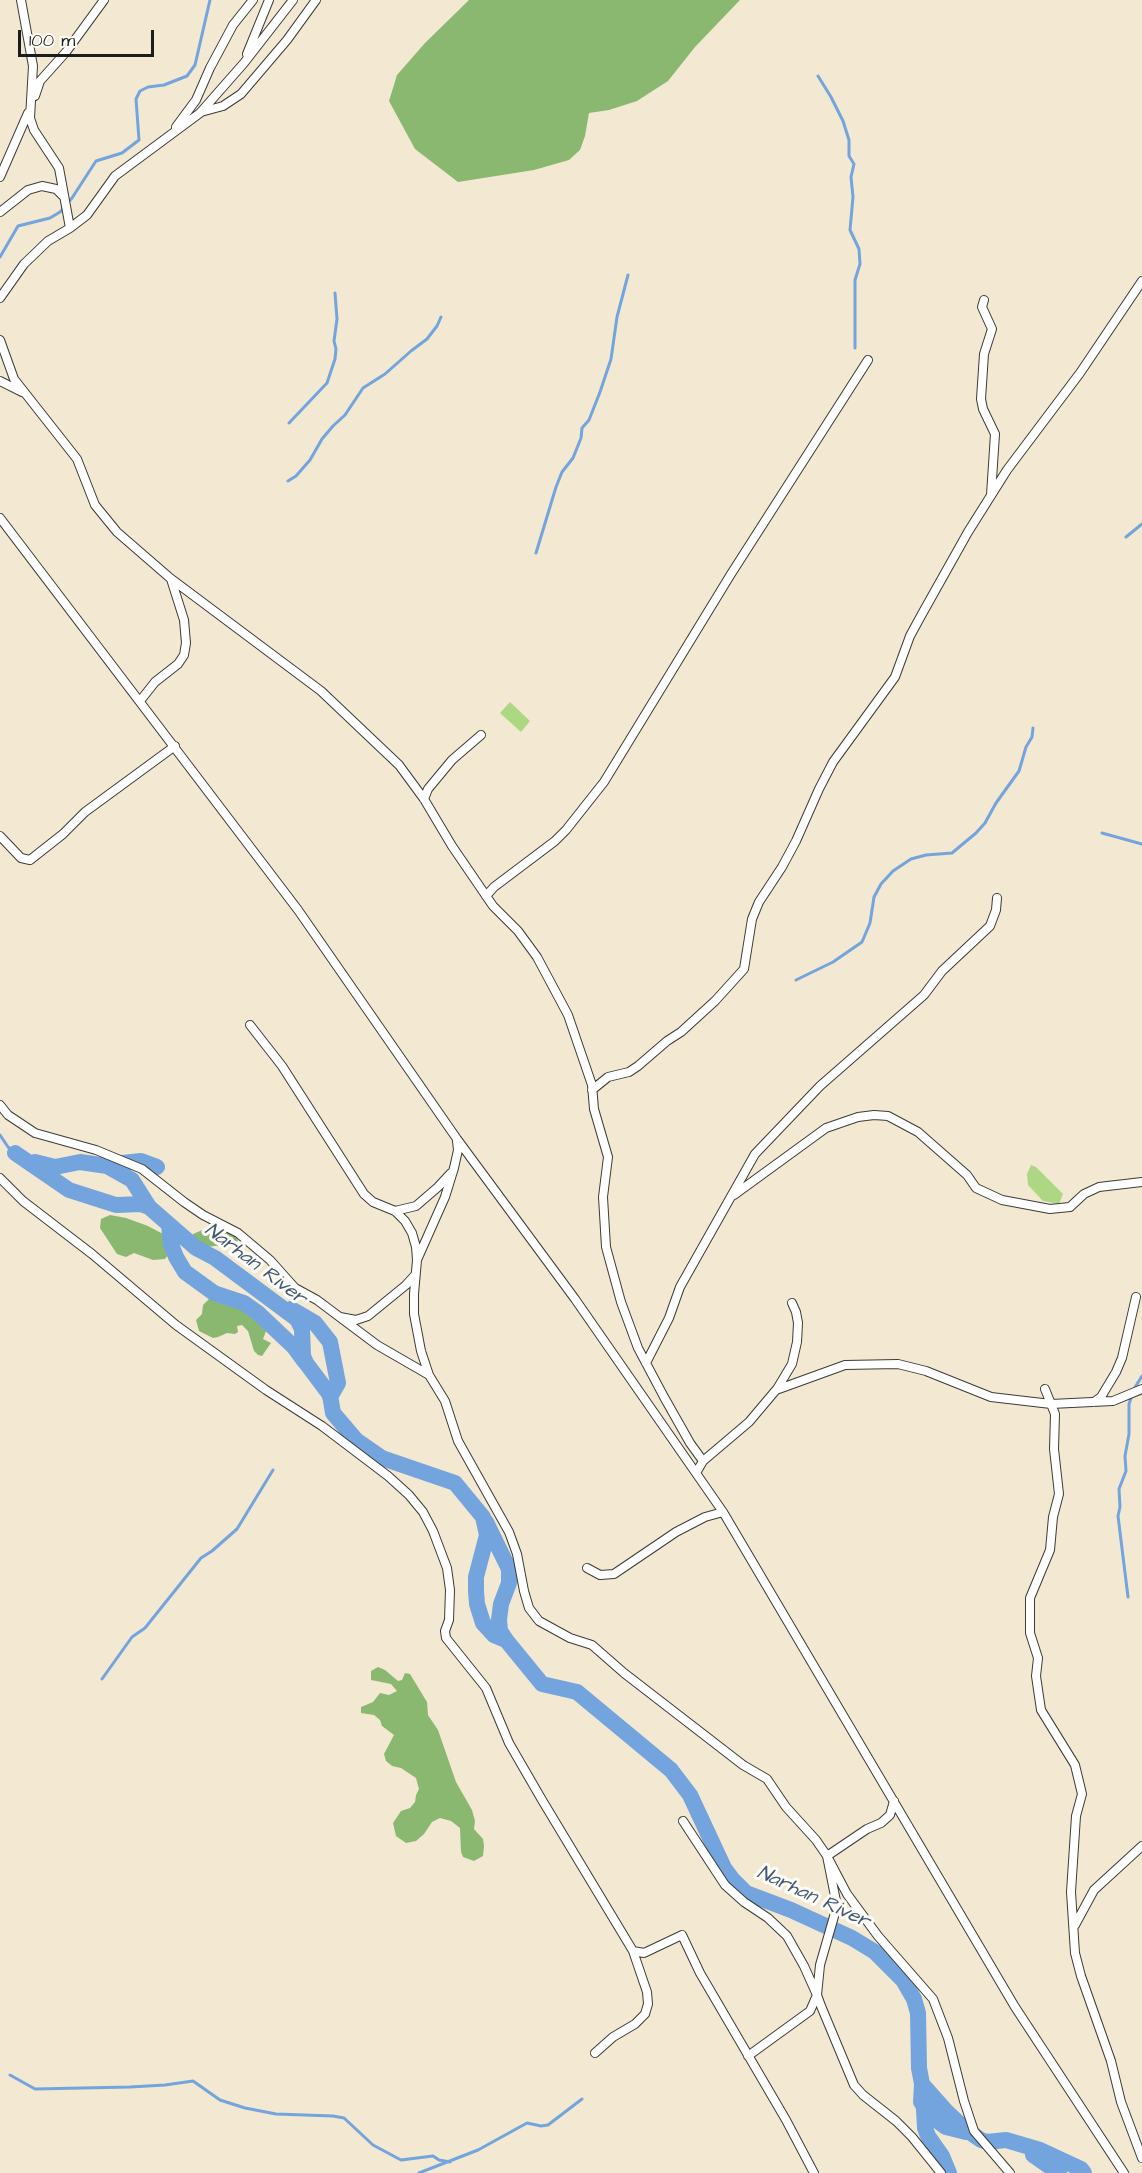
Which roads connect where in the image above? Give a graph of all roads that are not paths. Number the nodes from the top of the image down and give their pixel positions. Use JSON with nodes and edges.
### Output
{"nodes":[{"id":1,"x":21,"y":0,"type":"edge"},
{"id":2,"x":104,"y":0,"type":"edge"},
{"id":3,"x":253,"y":0,"type":"edge"},
{"id":4,"x":269,"y":0,"type":"edge"},
{"id":5,"x":293,"y":0,"type":"edge"},
{"id":6,"x":316,"y":0,"type":"edge"},
{"id":7,"x":243,"y":63,"type":"junction"},
{"id":8,"x":30,"y":109,"type":"junction"},
{"id":9,"x":200,"y":113,"type":"junction"},
{"id":10,"x":171,"y":133,"type":"junction"},
{"id":11,"x":0,"y":177,"type":"edge"},
{"id":12,"x":64,"y":198,"type":"junction"},
{"id":13,"x":0,"y":212,"type":"edge"},
{"id":14,"x":70,"y":228,"type":"junction"},
{"id":15,"x":1142,"y":281,"type":"edge"},
{"id":16,"x":0,"y":298,"type":"edge"},
{"id":17,"x":984,"y":300,"type":"dead end"},
{"id":18,"x":0,"y":340,"type":"edge"},
{"id":19,"x":868,"y":360,"type":"dead end"},
{"id":20,"x":0,"y":381,"type":"edge"},
{"id":21,"x":26,"y":394,"type":"junction"},
{"id":22,"x":991,"y":496,"type":"junction"},
{"id":23,"x":0,"y":518,"type":"edge"},
{"id":24,"x":170,"y":578,"type":"junction"},
{"id":25,"x":140,"y":701,"type":"junction"},
{"id":26,"x":481,"y":735,"type":"dead end"},
{"id":27,"x":175,"y":746,"type":"junction"},
{"id":28,"x":424,"y":799,"type":"junction"},
{"id":29,"x":0,"y":836,"type":"edge"},
{"id":30,"x":486,"y":896,"type":"junction"},
{"id":31,"x":997,"y":898,"type":"dead end"},
{"id":32,"x":250,"y":1025,"type":"dead end"},
{"id":33,"x":592,"y":1090,"type":"junction"},
{"id":34,"x":0,"y":1106,"type":"edge"},
{"id":35,"x":457,"y":1139,"type":"junction"},
{"id":36,"x":454,"y":1168,"type":"junction"},
{"id":37,"x":0,"y":1178,"type":"edge"},
{"id":38,"x":1142,"y":1182,"type":"edge"},
{"id":39,"x":730,"y":1197,"type":"junction"},
{"id":40,"x":395,"y":1211,"type":"junction"},
{"id":41,"x":417,"y":1260,"type":"junction"},
{"id":42,"x":415,"y":1275,"type":"junction"},
{"id":43,"x":1136,"y":1297,"type":"dead end"},
{"id":44,"x":792,"y":1303,"type":"dead end"},
{"id":45,"x":339,"y":1317,"type":"junction"},
{"id":46,"x":646,"y":1364,"type":"junction"},
{"id":47,"x":429,"y":1375,"type":"junction"},
{"id":48,"x":1045,"y":1389,"type":"dead end"},
{"id":49,"x":1142,"y":1389,"type":"edge"},
{"id":50,"x":776,"y":1390,"type":"junction"},
{"id":51,"x":1093,"y":1402,"type":"junction"},
{"id":52,"x":1051,"y":1404,"type":"junction"},
{"id":53,"x":703,"y":1461,"type":"junction"},
{"id":54,"x":696,"y":1473,"type":"junction"},
{"id":55,"x":723,"y":1512,"type":"junction"},
{"id":56,"x":587,"y":1568,"type":"dead end"},
{"id":57,"x":894,"y":1802,"type":"junction"},
{"id":58,"x":683,"y":1821,"type":"dead end"},
{"id":59,"x":1142,"y":1846,"type":"edge"},
{"id":60,"x":826,"y":1856,"type":"junction"},
{"id":61,"x":1074,"y":1926,"type":"junction"},
{"id":62,"x":633,"y":1951,"type":"junction"},
{"id":63,"x":817,"y":1995,"type":"junction"},
{"id":64,"x":595,"y":2053,"type":"dead end"},
{"id":65,"x":748,"y":2056,"type":"junction"},
{"id":66,"x":1142,"y":2158,"type":"edge"},
{"id":67,"x":814,"y":2173,"type":"edge"},
{"id":68,"x":941,"y":2173,"type":"edge"},
{"id":69,"x":1010,"y":2173,"type":"edge"},
{"id":70,"x":1124,"y":2173,"type":"edge"}],
"edges":[{"from":1,"to":8,"type":"street"},
{"from":2,"to":8,"type":"street"},
{"from":3,"to":10,"type":"street"},
{"from":4,"to":7,"type":"street"},
{"from":5,"to":7,"type":"street"},
{"from":6,"to":9,"type":"street"},
{"from":7,"to":9,"type":"street"},
{"from":8,"to":11,"type":"street"},
{"from":8,"to":12,"type":"street"},
{"from":9,"to":10,"type":"street"},
{"from":10,"to":14,"type":"street"},
{"from":12,"to":13,"type":"street"},
{"from":12,"to":14,"type":"street"},
{"from":14,"to":16,"type":"street"},
{"from":15,"to":22,"type":"street"},
{"from":17,"to":22,"type":"street"},
{"from":18,"to":21,"type":"street"},
{"from":19,"to":30,"type":"street"},
{"from":20,"to":21,"type":"street"},
{"from":21,"to":24,"type":"street"},
{"from":22,"to":33,"type":"street"},
{"from":23,"to":25,"type":"street"},
{"from":24,"to":25,"type":"street"},
{"from":24,"to":28,"type":"street"},
{"from":25,"to":27,"type":"street"},
{"from":26,"to":28,"type":"street"},
{"from":27,"to":29,"type":"street"},
{"from":27,"to":35,"type":"street"},
{"from":28,"to":30,"type":"street"},
{"from":30,"to":33,"type":"street"},
{"from":31,"to":39,"type":"street"},
{"from":32,"to":40,"type":"street"},
{"from":33,"to":46,"type":"street"},
{"from":34,"to":45,"type":"street"},
{"from":35,"to":36,"type":"street"},
{"from":35,"to":54,"type":"street"},
{"from":36,"to":40,"type":"street"},
{"from":36,"to":41,"type":"street"},
{"from":37,"to":62,"type":"street"},
{"from":38,"to":39,"type":"street"},
{"from":39,"to":46,"type":"street"},
{"from":40,"to":41,"type":"street"},
{"from":41,"to":42,"type":"street"},
{"from":42,"to":45,"type":"street"},
{"from":42,"to":47,"type":"street"},
{"from":43,"to":51,"type":"street"},
{"from":44,"to":50,"type":"street"},
{"from":45,"to":47,"type":"street"},
{"from":46,"to":53,"type":"street"},
{"from":47,"to":60,"type":"street"},
{"from":48,"to":52,"type":"street"},
{"from":49,"to":51,"type":"street"},
{"from":50,"to":52,"type":"street"},
{"from":50,"to":53,"type":"street"},
{"from":51,"to":52,"type":"street"},
{"from":52,"to":61,"type":"street"},
{"from":53,"to":54,"type":"street"},
{"from":54,"to":55,"type":"street"},
{"from":55,"to":56,"type":"street"},
{"from":55,"to":57,"type":"street"},
{"from":57,"to":60,"type":"street"},
{"from":57,"to":70,"type":"street"},
{"from":58,"to":63,"type":"street"},
{"from":59,"to":61,"type":"street"},
{"from":60,"to":63,"type":"street"},
{"from":60,"to":69,"type":"street"},
{"from":61,"to":66,"type":"street"},
{"from":62,"to":64,"type":"street"},
{"from":62,"to":65,"type":"street"},
{"from":63,"to":65,"type":"street"},
{"from":63,"to":68,"type":"street"},
{"from":65,"to":67,"type":"street"}]}
